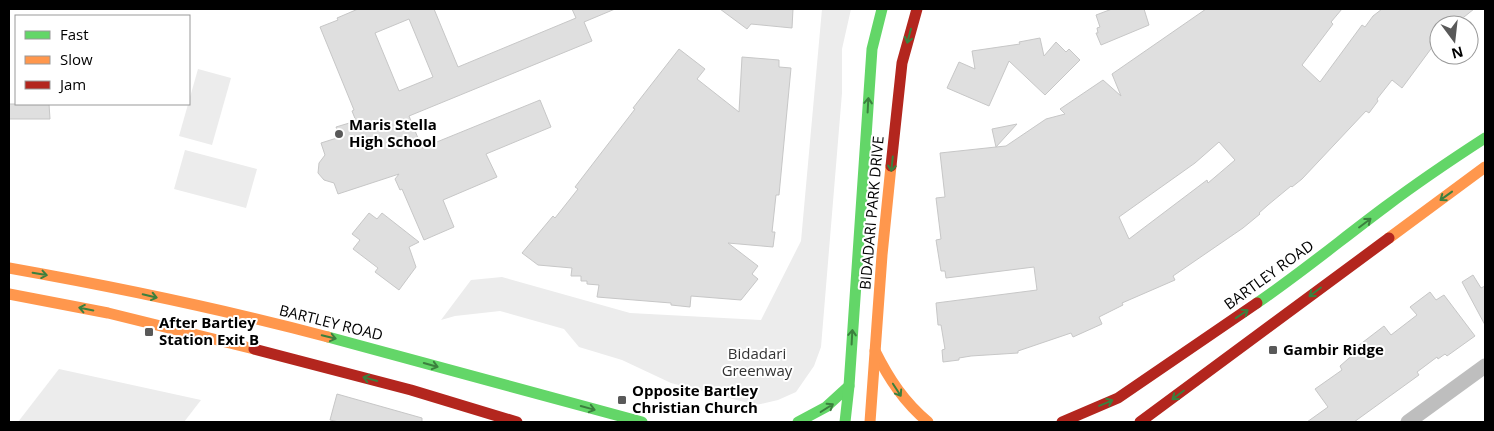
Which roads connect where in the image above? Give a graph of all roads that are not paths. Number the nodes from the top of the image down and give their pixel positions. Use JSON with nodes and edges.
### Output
{"nodes":[{"id":1,"x":882,"y":9,"type":"edge"},
{"id":2,"x":917,"y":9,"type":"edge"},
{"id":3,"x":1485,"y":138,"type":"edge"},
{"id":4,"x":1485,"y":167,"type":"edge"},
{"id":5,"x":9,"y":268,"type":"edge"},
{"id":6,"x":9,"y":294,"type":"edge"},
{"id":7,"x":875,"y":351,"type":"junction"},
{"id":8,"x":1485,"y":366,"type":"edge"},
{"id":9,"x":849,"y":386,"type":"junction"},
{"id":10,"x":517,"y":422,"type":"edge"},
{"id":11,"x":642,"y":422,"type":"edge"},
{"id":12,"x":798,"y":422,"type":"edge"},
{"id":13,"x":845,"y":422,"type":"edge"},
{"id":14,"x":870,"y":422,"type":"edge"},
{"id":15,"x":928,"y":422,"type":"edge"},
{"id":16,"x":1062,"y":422,"type":"edge"},
{"id":17,"x":1140,"y":422,"type":"edge"},
{"id":18,"x":1408,"y":422,"type":"edge"}],
"edges":[{"from":9,"to":1,"type":"main road","name":"BIDADARI PARK DRIVE","one_way":true},
{"from":2,"to":7,"type":"main road","name":"BIDADARI PARK DRIVE","one_way":true},
{"from":16,"to":3,"type":"main road","name":"BARTLEY ROAD","one_way":true},
{"from":4,"to":17,"type":"main road","one_way":true},
{"from":5,"to":11,"type":"main road","name":"BARTLEY ROAD","one_way":true},
{"from":10,"to":6,"type":"main road","one_way":true},
{"from":7,"to":14,"type":"main road","name":"BIDADARI PARK DRIVE"},
{"from":7,"to":15,"type":"main road","one_way":true},
{"from":8,"to":18,"type":"street"},
{"from":12,"to":9,"type":"main road","one_way":true},
{"from":9,"to":13,"type":"main road","name":"BIDADARI PARK DRIVE"}]}
